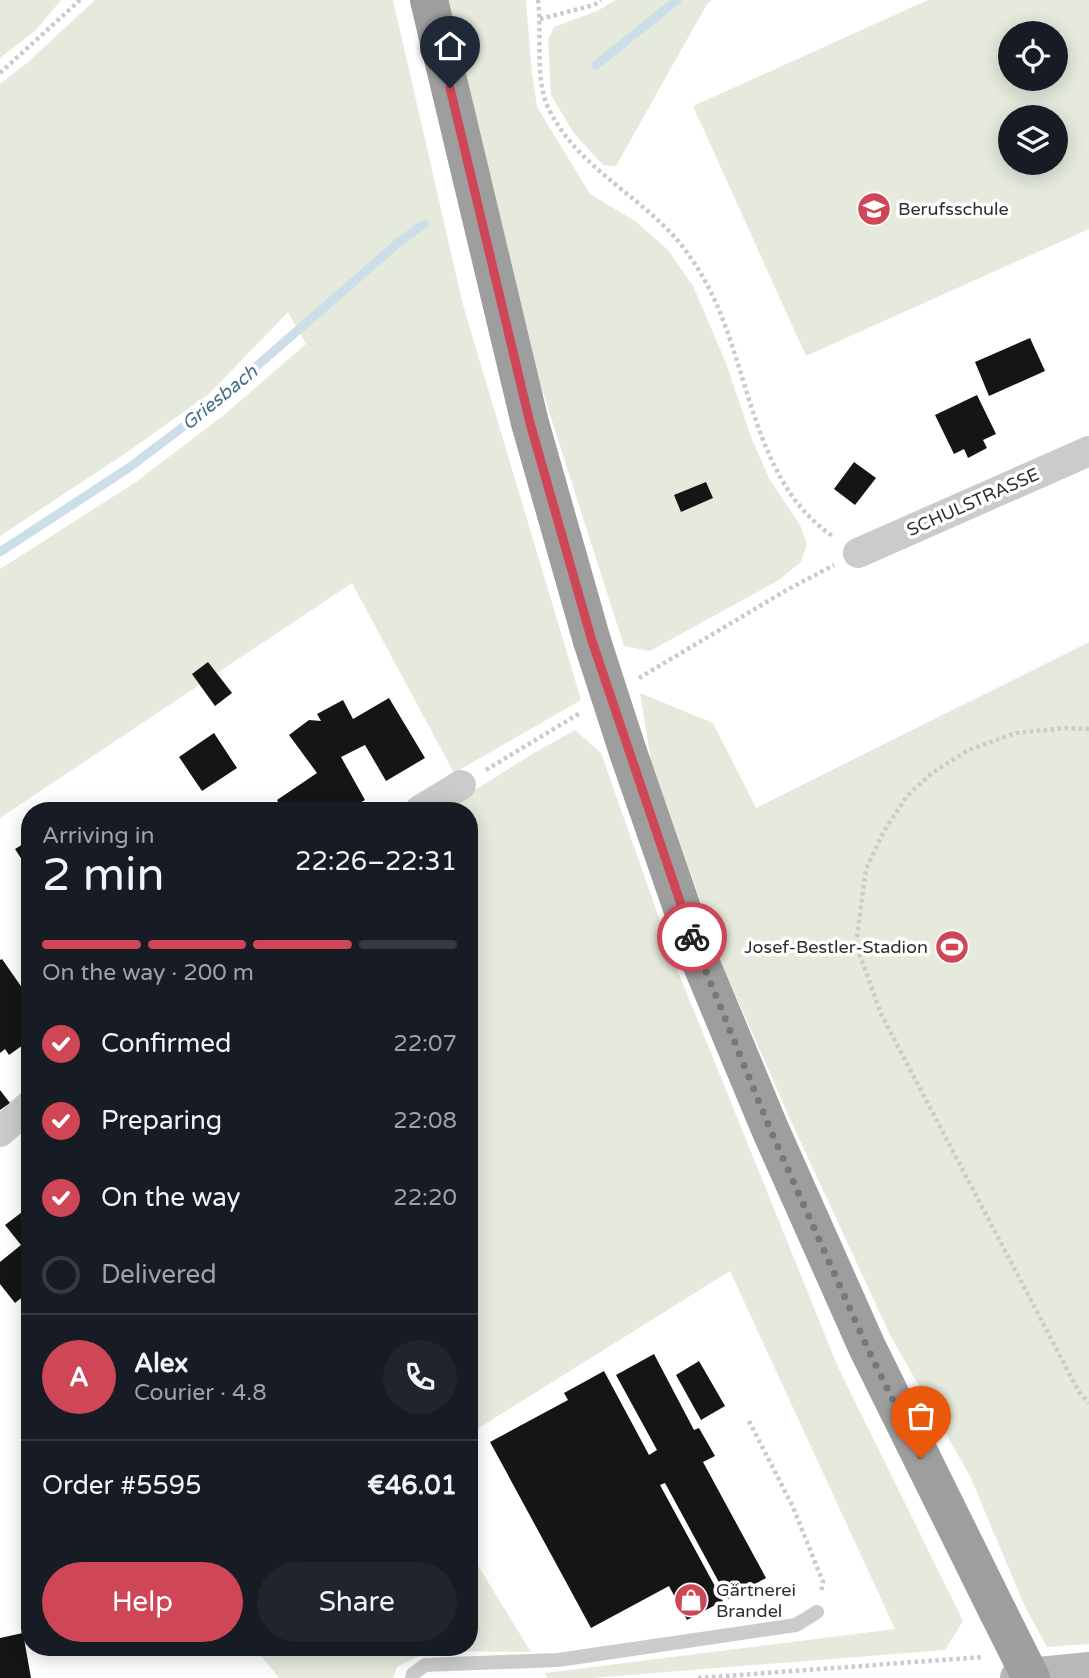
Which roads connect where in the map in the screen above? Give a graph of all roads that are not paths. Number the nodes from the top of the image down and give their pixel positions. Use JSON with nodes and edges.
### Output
{"nodes":[{"id":1,"x":429,"y":0,"type":"edge"},
{"id":2,"x":1089,"y":451,"type":"edge"},
{"id":3,"x":858,"y":553,"type":"road end"},
{"id":4,"x":461,"y":785,"type":"road end"},
{"id":5,"x":433,"y":802,"type":"edge"},
{"id":6,"x":21,"y":1113,"type":"edge"},
{"id":7,"x":0,"y":1132,"type":"edge"},
{"id":8,"x":817,"y":1612,"type":"road end"},
{"id":9,"x":1007,"y":1667,"type":"edge"},
{"id":10,"x":1089,"y":1671,"type":"edge"},
{"id":11,"x":412,"y":1678,"type":"edge"},
{"id":12,"x":1031,"y":1678,"type":"edge"}],
"edges":[{"from":1,"to":12,"type":"highway","bridge":true},
{"from":2,"to":3,"type":"street","name":"SCHULSTRASSE"},
{"from":4,"to":5,"type":"street"},
{"from":6,"to":7,"type":"street"},
{"from":8,"to":11,"type":"lane"},
{"from":9,"to":10,"type":"main road"}]}
